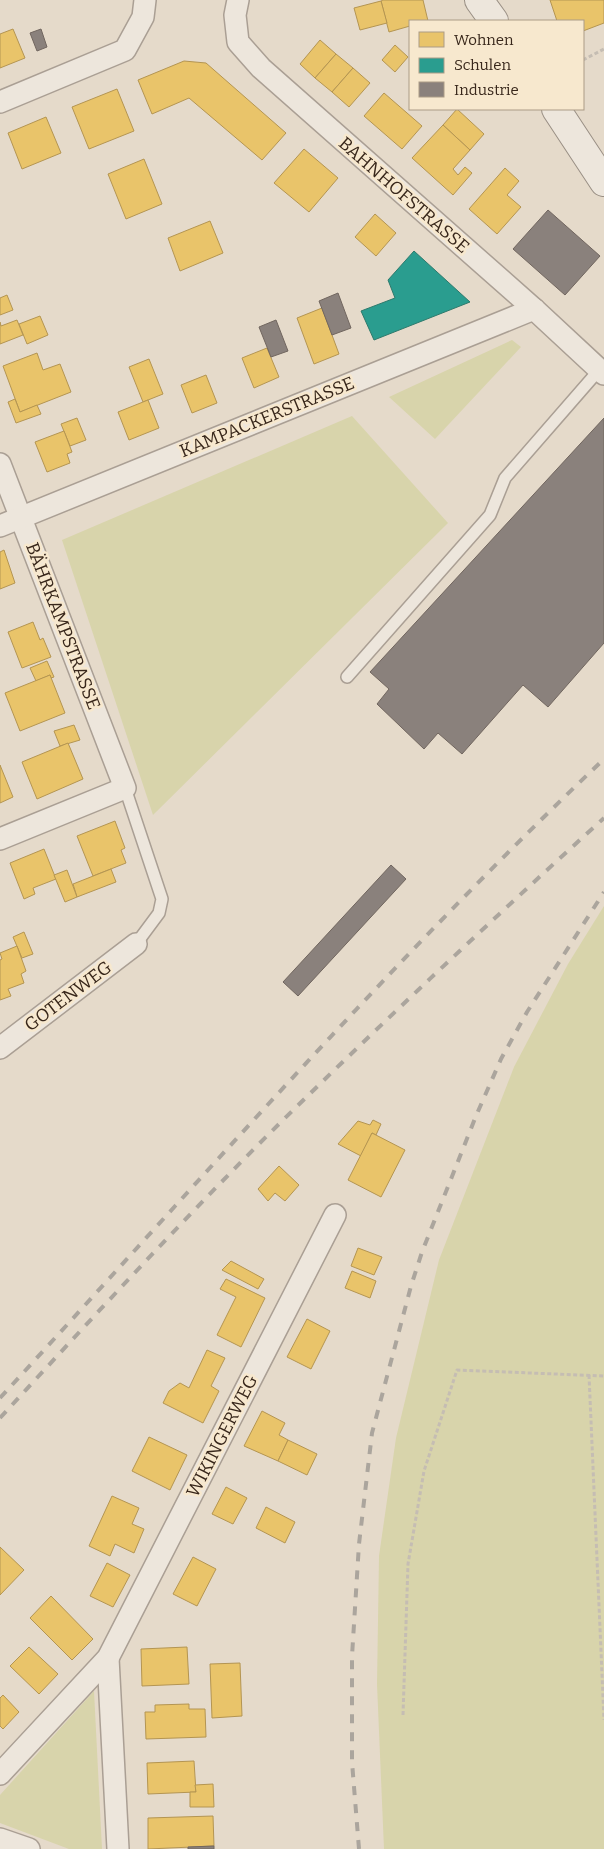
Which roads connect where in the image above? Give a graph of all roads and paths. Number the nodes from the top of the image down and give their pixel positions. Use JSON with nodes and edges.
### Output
{"nodes":[{"id":1,"x":145,"y":0,"type":"edge"},
{"id":2,"x":238,"y":0,"type":"edge"},
{"id":3,"x":479,"y":0,"type":"edge"},
{"id":4,"x":493,"y":20,"type":"edge"},
{"id":5,"x":604,"y":49,"type":"edge"},
{"id":6,"x":584,"y":59,"type":"edge"},
{"id":7,"x":0,"y":102,"type":"edge"},
{"id":8,"x":557,"y":110,"type":"edge"},
{"id":9,"x":604,"y":182,"type":"edge"},
{"id":10,"x":534,"y":309,"type":"junction"},
{"id":11,"x":601,"y":372,"type":"edge"},
{"id":12,"x":0,"y":464,"type":"edge"},
{"id":13,"x":22,"y":517,"type":"junction"},
{"id":14,"x":0,"y":526,"type":"edge"},
{"id":15,"x":347,"y":677,"type":"dead end"},
{"id":16,"x":125,"y":788,"type":"junction"},
{"id":17,"x":0,"y":839,"type":"edge"},
{"id":18,"x":136,"y":944,"type":"joint"},
{"id":19,"x":0,"y":1048,"type":"edge"},
{"id":20,"x":335,"y":1215,"type":"dead end"},
{"id":21,"x":589,"y":1375,"type":"junction"},
{"id":22,"x":604,"y":1376,"type":"edge"},
{"id":23,"x":108,"y":1658,"type":"junction"},
{"id":24,"x":403,"y":1715,"type":"dead end"},
{"id":25,"x":604,"y":1720,"type":"edge"},
{"id":26,"x":0,"y":1774,"type":"edge"},
{"id":27,"x":0,"y":1839,"type":"edge"},
{"id":28,"x":29,"y":1849,"type":"edge"},
{"id":29,"x":118,"y":1849,"type":"edge"}],
"edges":[{"from":1,"to":7,"type":"street"},
{"from":2,"to":10,"type":"street","name":"BAHNHOFSTRASSE"},
{"from":3,"to":4,"type":"street"},
{"from":5,"to":6,"type":"path"},
{"from":8,"to":9,"type":"street"},
{"from":10,"to":11,"type":"street","name":"BAHNHOFSTRASSE"},
{"from":10,"to":13,"type":"street","name":"KAMPACKERSTRASSE"},
{"from":11,"to":15,"type":"lane"},
{"from":12,"to":13,"type":"street","name":"BÄHRKAMPSTRASSE"},
{"from":13,"to":14,"type":"street","name":"KAMPACKERSTRASSE"},
{"from":13,"to":16,"type":"street","name":"BÄHRKAMPSTRASSE"},
{"from":16,"to":17,"type":"street"},
{"from":16,"to":18,"type":"lane"},
{"from":18,"to":19,"type":"street","name":"GOTENWEG"},
{"from":20,"to":23,"type":"street","name":"WIKINGERWEG"},
{"from":21,"to":22,"type":"path"},
{"from":21,"to":24,"type":"path"},
{"from":21,"to":25,"type":"path"},
{"from":23,"to":26,"type":"street","name":"WIKINGERWEG"},
{"from":23,"to":29,"type":"street"},
{"from":27,"to":28,"type":"street"}]}
